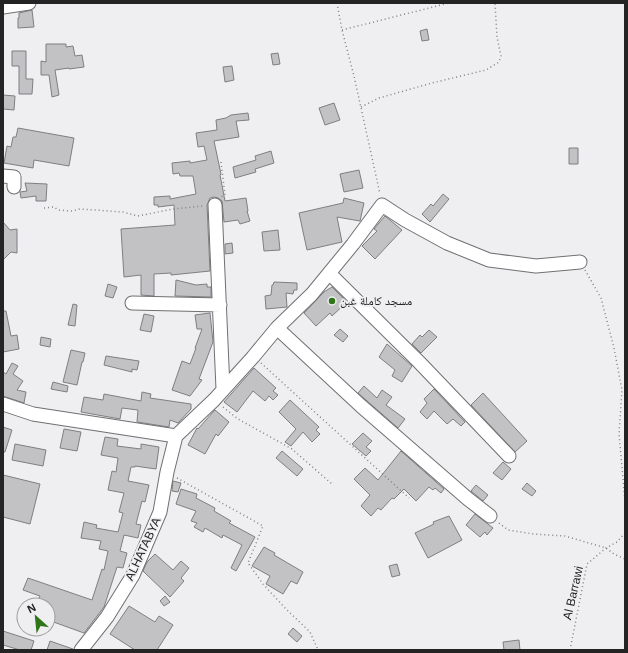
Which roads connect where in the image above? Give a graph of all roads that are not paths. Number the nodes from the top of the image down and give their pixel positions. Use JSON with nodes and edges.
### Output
{"nodes":[{"id":1,"x":29,"y":3,"type":"edge"},
{"id":2,"x":3,"y":7,"type":"edge"},
{"id":3,"x":3,"y":176,"type":"edge"},
{"id":4,"x":14,"y":187,"type":"dead end"},
{"id":5,"x":216,"y":205,"type":"road end"},
{"id":6,"x":580,"y":262,"type":"road end"},
{"id":7,"x":329,"y":273,"type":"junction"},
{"id":8,"x":132,"y":303,"type":"dead end"},
{"id":9,"x":220,"y":305,"type":"junction"},
{"id":10,"x":277,"y":328,"type":"junction"},
{"id":11,"x":223,"y":389,"type":"junction"},
{"id":12,"x":3,"y":404,"type":"edge"},
{"id":13,"x":176,"y":436,"type":"junction"},
{"id":14,"x":509,"y":456,"type":"dead end"},
{"id":15,"x":490,"y":516,"type":"road end"},
{"id":16,"x":81,"y":650,"type":"edge"}],
"edges":[{"from":1,"to":2,"type":"street"},
{"from":3,"to":4,"type":"street"},
{"from":5,"to":9,"type":"street"},
{"from":6,"to":7,"type":"street"},
{"from":7,"to":10,"type":"street"},
{"from":7,"to":14,"type":"street"},
{"from":8,"to":9,"type":"street"},
{"from":9,"to":11,"type":"street"},
{"from":10,"to":11,"type":"street"},
{"from":10,"to":15,"type":"street"},
{"from":11,"to":13,"type":"street"},
{"from":12,"to":13,"type":"street"},
{"from":13,"to":16,"type":"street","name":"ALHATABYA"}]}
